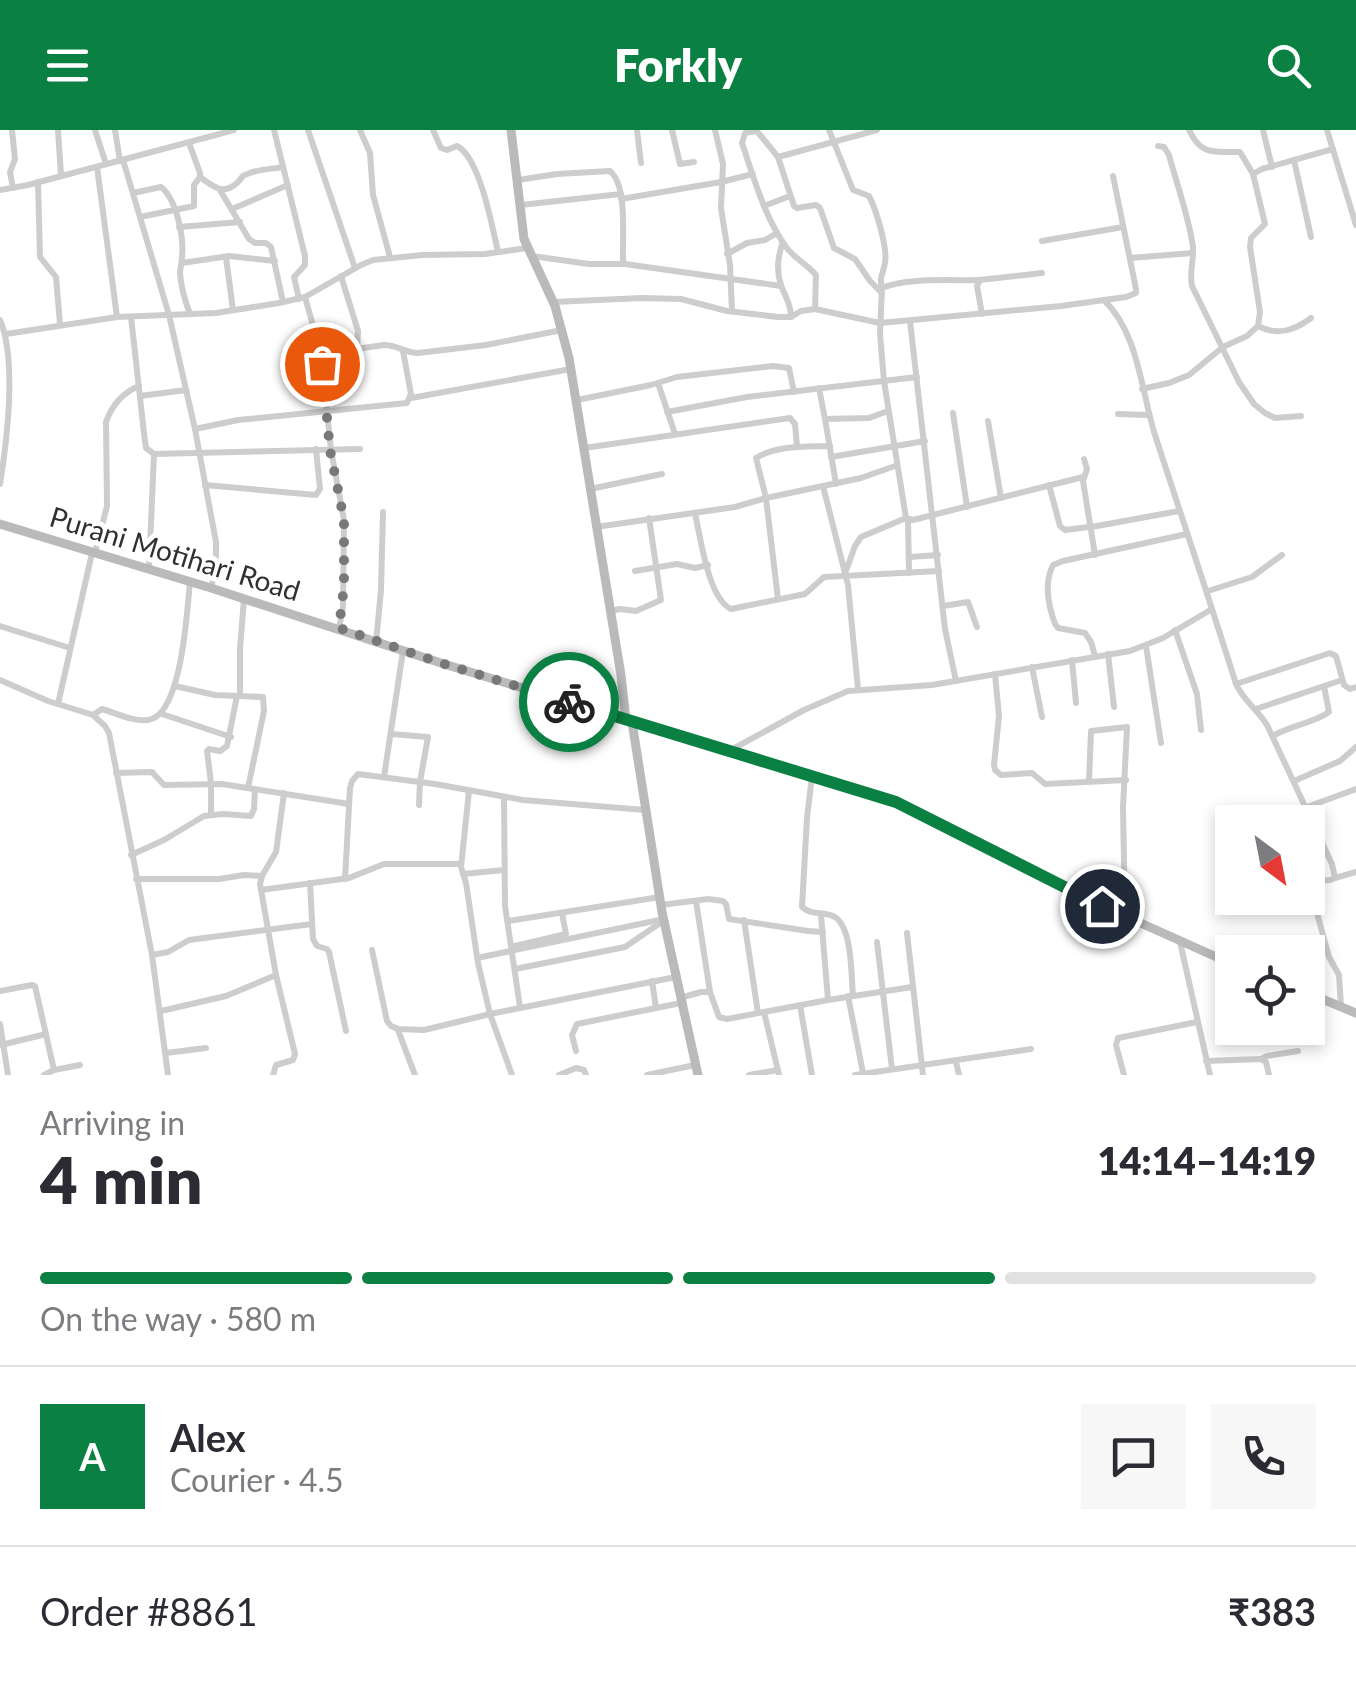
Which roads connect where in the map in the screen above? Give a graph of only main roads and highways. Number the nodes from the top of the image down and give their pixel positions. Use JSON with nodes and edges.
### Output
{"nodes":[{"id":1,"x":511,"y":130,"type":"edge"},
{"id":2,"x":0,"y":524,"type":"edge"},
{"id":3,"x":629,"y":721,"type":"junction"},
{"id":4,"x":1215,"y":956,"type":"edge"},
{"id":5,"x":1325,"y":1000,"type":"edge"},
{"id":6,"x":1356,"y":1013,"type":"edge"},
{"id":7,"x":696,"y":1070,"type":"edge"}],
"edges":[{"from":1,"to":3,"type":"main road"},
{"from":2,"to":3,"type":"main road","name":"Purani Motihari Road"},
{"from":3,"to":4,"type":"main road","name":"Purani Motihari Road"},
{"from":3,"to":7,"type":"main road"},
{"from":5,"to":6,"type":"main road"}]}
